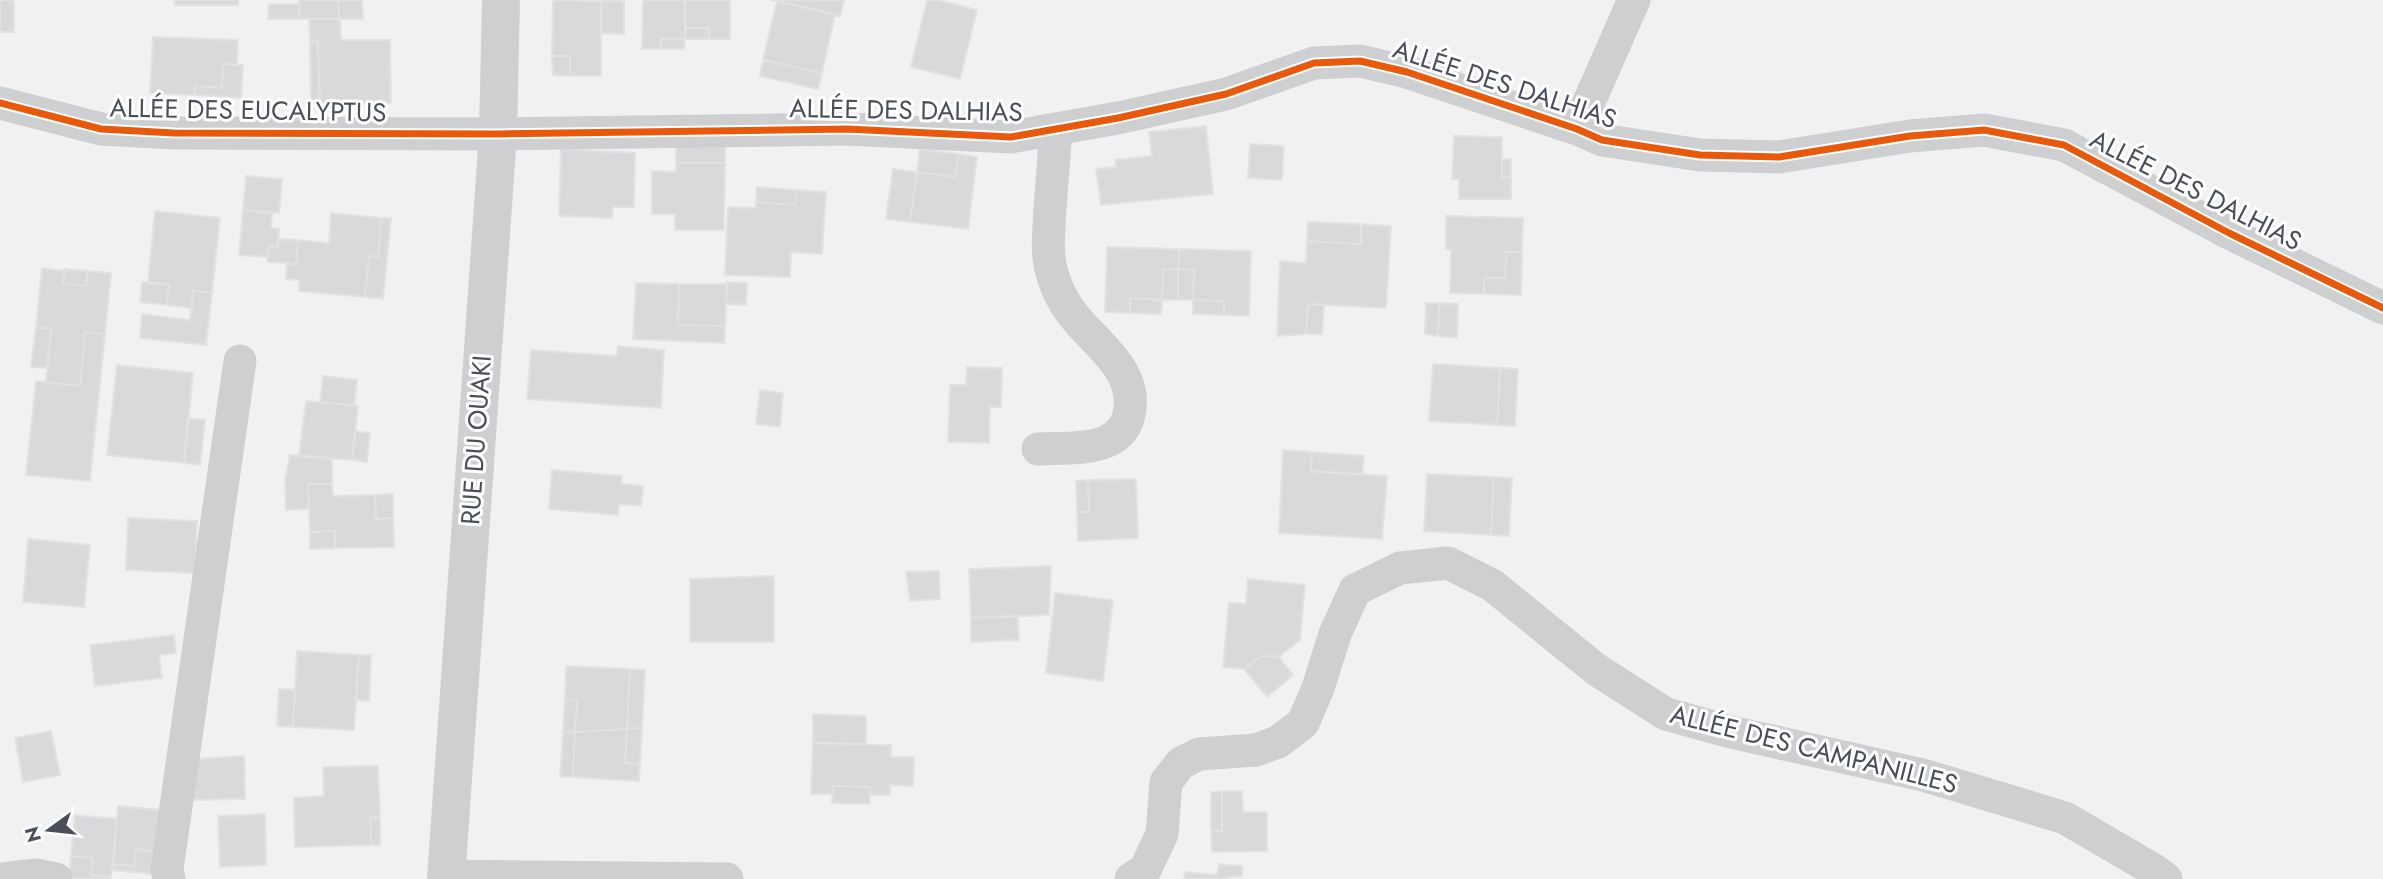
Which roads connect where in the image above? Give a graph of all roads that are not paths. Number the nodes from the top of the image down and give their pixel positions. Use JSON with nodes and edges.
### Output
{"nodes":[{"id":1,"x":501,"y":0,"type":"edge"},
{"id":2,"x":1633,"y":0,"type":"edge"},
{"id":3,"x":0,"y":103,"type":"edge"},
{"id":4,"x":1056,"y":129,"type":"junction"},
{"id":5,"x":1577,"y":129,"type":"junction"},
{"id":6,"x":498,"y":134,"type":"junction"},
{"id":7,"x":2383,"y":308,"type":"edge"},
{"id":8,"x":240,"y":361,"type":"dead end"},
{"id":9,"x":1038,"y":449,"type":"dead end"},
{"id":10,"x":446,"y":877,"type":"edge"},
{"id":11,"x":0,"y":879,"type":"edge"},
{"id":12,"x":56,"y":879,"type":"edge"},
{"id":13,"x":169,"y":879,"type":"edge"},
{"id":14,"x":727,"y":879,"type":"edge"},
{"id":15,"x":1131,"y":879,"type":"edge"},
{"id":16,"x":2165,"y":879,"type":"edge"}],
"edges":[{"from":1,"to":6,"type":"street","name":"RUE DU OUAKI"},
{"from":2,"to":5,"type":"street"},
{"from":3,"to":6,"type":"street","name":"ALLÉE DES EUCALYPTUS"},
{"from":4,"to":5,"type":"street","name":"ALLÉE DES DALHIAS"},
{"from":4,"to":6,"type":"street","name":"ALLÉE DES DALHIAS"},
{"from":4,"to":9,"type":"street"},
{"from":5,"to":7,"type":"street","name":"ALLÉE DES DALHIAS"},
{"from":6,"to":10,"type":"street","name":"RUE DU OUAKI"},
{"from":8,"to":13,"type":"street"},
{"from":10,"to":14,"type":"street"},
{"from":11,"to":12,"type":"street"},
{"from":15,"to":16,"type":"street","name":"ALLÉE DES CAMPANILLES"}]}
